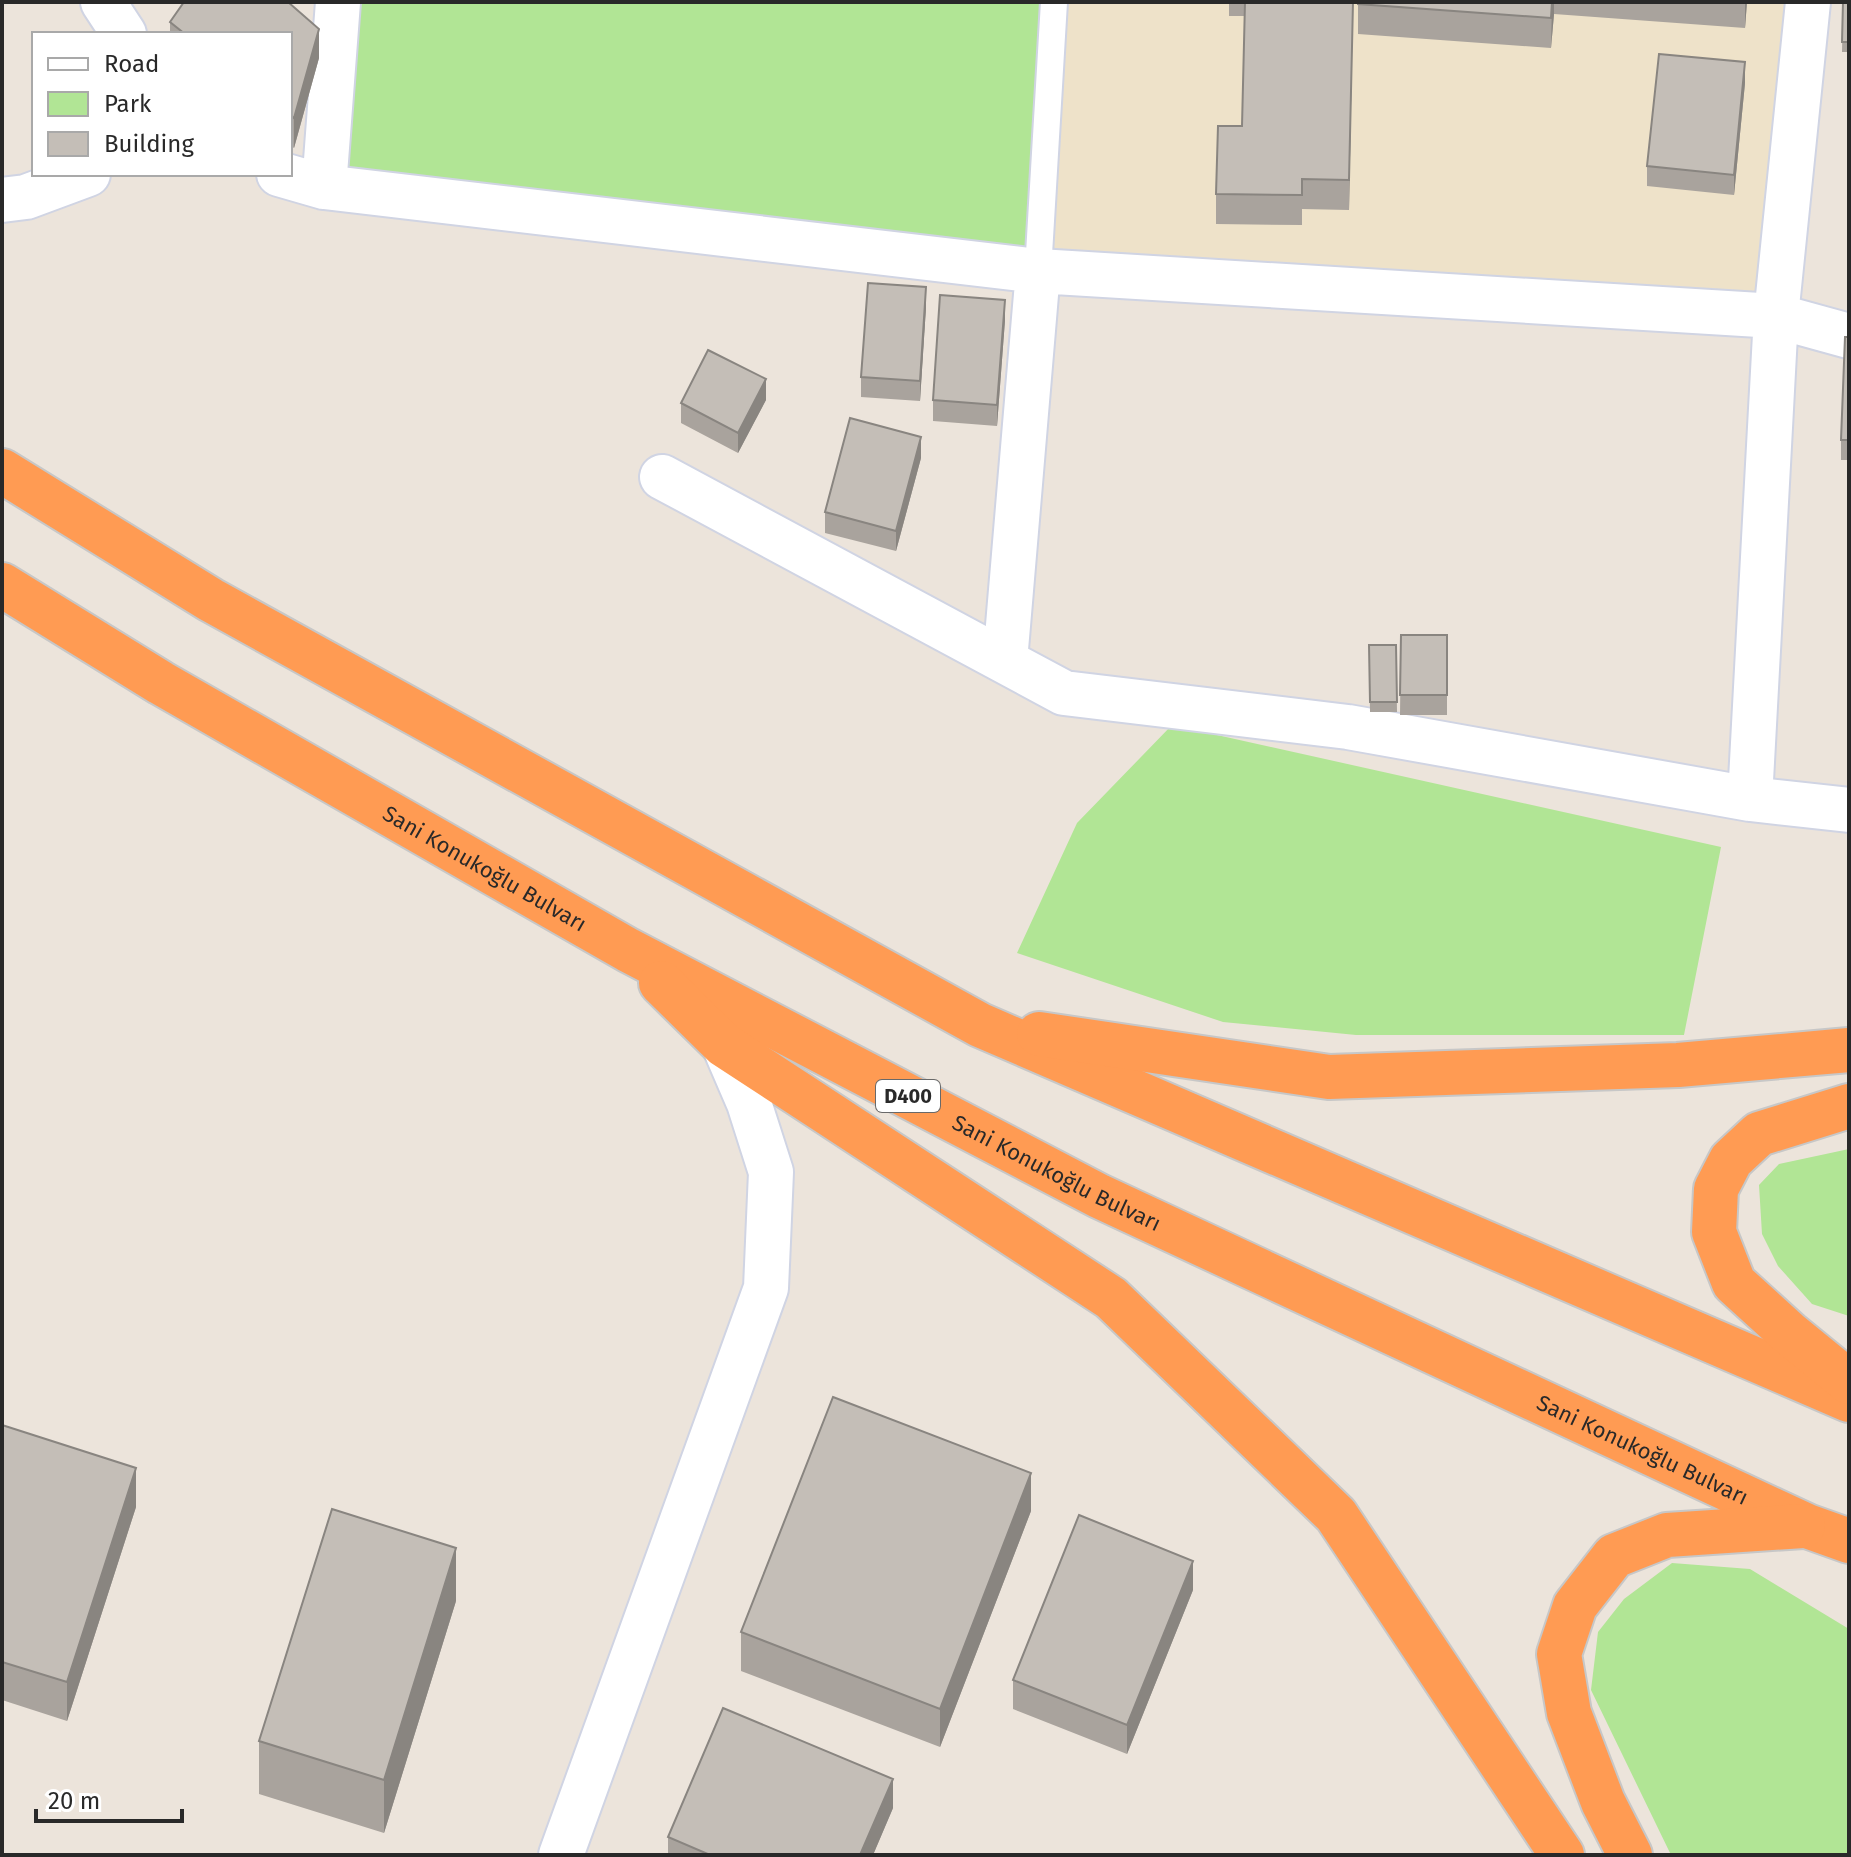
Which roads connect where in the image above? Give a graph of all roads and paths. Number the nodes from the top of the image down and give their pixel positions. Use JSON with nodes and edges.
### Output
{"nodes":[{"id":1,"x":103,"y":2,"type":"edge"},
{"id":2,"x":338,"y":2,"type":"edge"},
{"id":3,"x":1054,"y":2,"type":"edge"},
{"id":4,"x":1808,"y":2,"type":"edge"},
{"id":5,"x":123,"y":32,"type":"edge"},
{"id":6,"x":83,"y":176,"type":"edge"},
{"id":7,"x":286,"y":176,"type":"edge"},
{"id":8,"x":324,"y":187,"type":"junction"},
{"id":9,"x":2,"y":200,"type":"edge"},
{"id":10,"x":1038,"y":271,"type":"junction"},
{"id":11,"x":1776,"y":316,"type":"junction"},
{"id":12,"x":1849,"y":336,"type":"edge"},
{"id":13,"x":2,"y":471,"type":"edge"},
{"id":14,"x":662,"y":477,"type":"dead end"},
{"id":15,"x":2,"y":585,"type":"edge"},
{"id":16,"x":1005,"y":661,"type":"junction"},
{"id":17,"x":1750,"y":799,"type":"junction"},
{"id":18,"x":1849,"y":810,"type":"edge"},
{"id":19,"x":628,"y":950,"type":"junction"},
{"id":20,"x":980,"y":1025,"type":"junction"},
{"id":21,"x":724,"y":1045,"type":"junction"},
{"id":22,"x":1849,"y":1050,"type":"edge"},
{"id":23,"x":1849,"y":1106,"type":"edge"},
{"id":24,"x":1849,"y":1382,"type":"edge"},
{"id":25,"x":1849,"y":1400,"type":"edge"},
{"id":26,"x":1807,"y":1526,"type":"junction"},
{"id":27,"x":1849,"y":1541,"type":"edge"},
{"id":28,"x":561,"y":1855,"type":"edge"},
{"id":29,"x":1562,"y":1855,"type":"edge"},
{"id":30,"x":1630,"y":1855,"type":"edge"}],
"edges":[{"from":1,"to":5,"type":"street"},
{"from":2,"to":8,"type":"street"},
{"from":3,"to":10,"type":"lane"},
{"from":4,"to":11,"type":"street"},
{"from":6,"to":9,"type":"street"},
{"from":7,"to":8,"type":"street"},
{"from":8,"to":10,"type":"street"},
{"from":10,"to":11,"type":"street"},
{"from":10,"to":16,"type":"street"},
{"from":11,"to":12,"type":"street"},
{"from":11,"to":17,"type":"street"},
{"from":13,"to":20,"type":"highway"},
{"from":14,"to":16,"type":"street"},
{"from":15,"to":19,"type":"highway","name":"Sani Konukoğlu Bulvarı","number":"D400"},
{"from":16,"to":17,"type":"street"},
{"from":17,"to":18,"type":"street"},
{"from":19,"to":21,"type":"highway"},
{"from":19,"to":26,"type":"highway","name":"Sani Konukoğlu Bulvarı","number":"D400"},
{"from":20,"to":22,"type":"highway"},
{"from":20,"to":25,"type":"highway"},
{"from":21,"to":28,"type":"street"},
{"from":21,"to":29,"type":"highway"},
{"from":23,"to":24,"type":"highway"},
{"from":26,"to":27,"type":"highway","name":"Sani Konukoğlu Bulvarı","number":"D400"},
{"from":26,"to":30,"type":"highway"}]}
